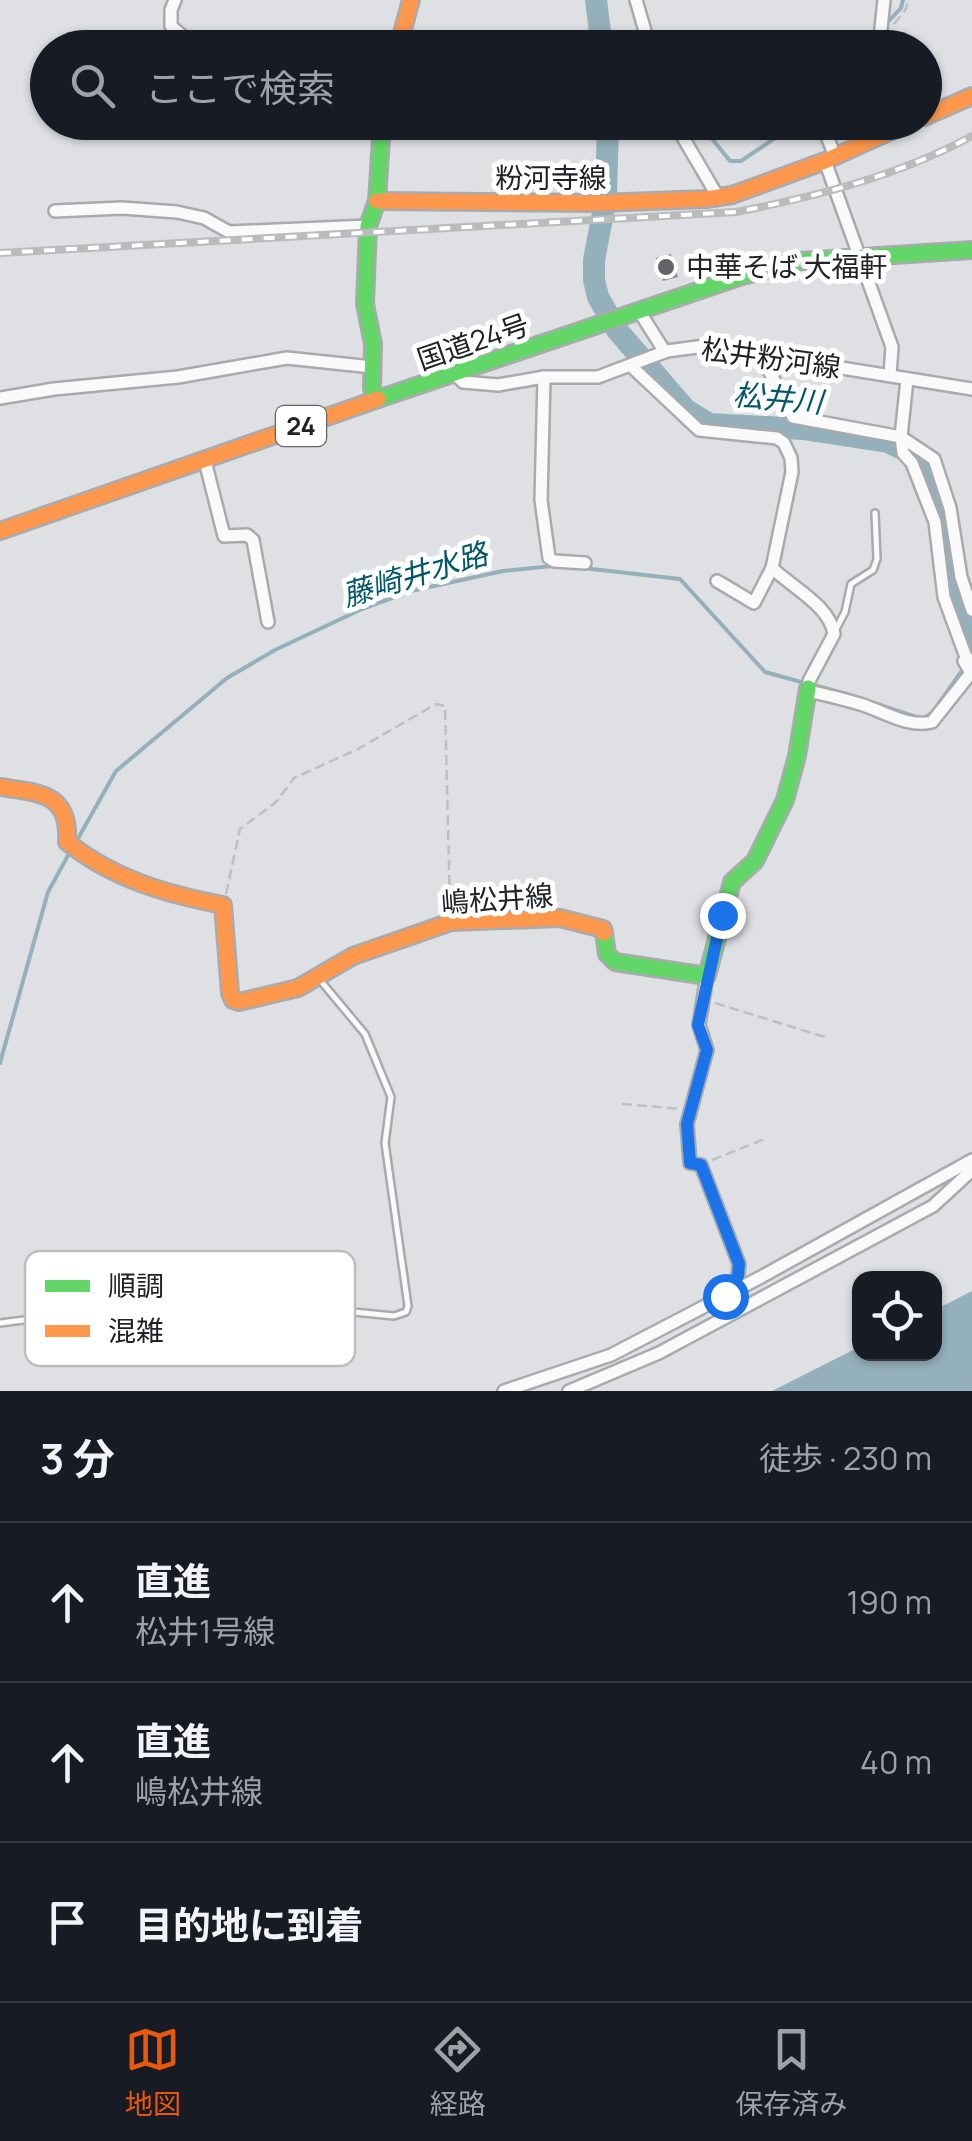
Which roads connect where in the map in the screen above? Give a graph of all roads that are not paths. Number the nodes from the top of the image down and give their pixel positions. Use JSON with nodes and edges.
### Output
{"nodes":[{"id":1,"x":175,"y":0,"type":"edge"},
{"id":2,"x":412,"y":0,"type":"edge"},
{"id":3,"x":636,"y":0,"type":"edge"},
{"id":4,"x":884,"y":0,"type":"edge"},
{"id":5,"x":176,"y":30,"type":"edge"},
{"id":6,"x":403,"y":30,"type":"edge"},
{"id":7,"x":645,"y":30,"type":"edge"},
{"id":8,"x":881,"y":30,"type":"edge"},
{"id":9,"x":972,"y":96,"type":"edge"},
{"id":10,"x":942,"y":109,"type":"edge"},
{"id":11,"x":381,"y":140,"type":"edge"},
{"id":12,"x":685,"y":140,"type":"edge"},
{"id":13,"x":828,"y":140,"type":"edge"},
{"id":14,"x":872,"y":140,"type":"edge"},
{"id":15,"x":830,"y":159,"type":"junction"},
{"id":16,"x":718,"y":197,"type":"junction"},
{"id":17,"x":377,"y":201,"type":"junction"},
{"id":18,"x":56,"y":211,"type":"dead end"},
{"id":19,"x":368,"y":226,"type":"junction"},
{"id":20,"x":972,"y":250,"type":"edge"},
{"id":21,"x":858,"y":256,"type":"junction"},
{"id":22,"x":635,"y":313,"type":"junction"},
{"id":23,"x":663,"y":352,"type":"junction"},
{"id":24,"x":760,"y":352,"type":"junction"},
{"id":25,"x":633,"y":365,"type":"junction"},
{"id":26,"x":372,"y":367,"type":"junction"},
{"id":27,"x":456,"y":375,"type":"junction"},
{"id":28,"x":890,"y":376,"type":"junction"},
{"id":29,"x":544,"y":377,"type":"junction"},
{"id":30,"x":908,"y":378,"type":"junction"},
{"id":31,"x":972,"y":388,"type":"edge"},
{"id":32,"x":0,"y":398,"type":"edge"},
{"id":33,"x":376,"y":398,"type":"junction"},
{"id":34,"x":902,"y":443,"type":"junction"},
{"id":35,"x":206,"y":461,"type":"junction"},
{"id":36,"x":875,"y":513,"type":"dead end"},
{"id":37,"x":0,"y":531,"type":"edge"},
{"id":38,"x":585,"y":563,"type":"dead end"},
{"id":39,"x":772,"y":568,"type":"junction"},
{"id":40,"x":717,"y":580,"type":"dead end"},
{"id":41,"x":972,"y":610,"type":"edge"},
{"id":42,"x":268,"y":622,"type":"dead end"},
{"id":43,"x":834,"y":634,"type":"junction"},
{"id":44,"x":968,"y":660,"type":"edge"},
{"id":45,"x":808,"y":686,"type":"junction"},
{"id":46,"x":0,"y":787,"type":"edge"},
{"id":47,"x":707,"y":976,"type":"junction"},
{"id":48,"x":318,"y":977,"type":"junction"},
{"id":49,"x":972,"y":1160,"type":"edge"},
{"id":50,"x":972,"y":1170,"type":"edge"},
{"id":51,"x":725,"y":1296,"type":"junction"},
{"id":52,"x":355,"y":1312,"type":"edge"},
{"id":53,"x":25,"y":1320,"type":"edge"},
{"id":54,"x":0,"y":1323,"type":"edge"},
{"id":55,"x":504,"y":1391,"type":"edge"},
{"id":56,"x":569,"y":1391,"type":"edge"}],
"edges":[{"from":1,"to":5,"type":"street"},
{"from":2,"to":6,"type":"main road"},
{"from":3,"to":7,"type":"street"},
{"from":4,"to":8,"type":"street"},
{"from":9,"to":10,"type":"main road"},
{"from":11,"to":17,"type":"main road"},
{"from":12,"to":16,"type":"street"},
{"from":13,"to":15,"type":"street"},
{"from":14,"to":15,"type":"main road","name":"粉河寺線"},
{"from":15,"to":16,"type":"main road","name":"粉河寺線"},
{"from":15,"to":21,"type":"street"},
{"from":16,"to":17,"type":"main road","name":"粉河寺線"},
{"from":17,"to":19,"type":"main road"},
{"from":18,"to":19,"type":"street"},
{"from":19,"to":26,"type":"main road"},
{"from":20,"to":21,"type":"main road","name":"国道24号","number":"24"},
{"from":21,"to":22,"type":"main road","name":"国道24号","number":"24"},
{"from":21,"to":28,"type":"street"},
{"from":22,"to":23,"type":"street"},
{"from":22,"to":27,"type":"main road","name":"国道24号","number":"24"},
{"from":23,"to":24,"type":"street","name":"松井粉河線"},
{"from":23,"to":25,"type":"street","name":"松井粉河線"},
{"from":24,"to":28,"type":"street","name":"松井粉河線"},
{"from":24,"to":34,"type":"street"},
{"from":25,"to":29,"type":"street","name":"松井粉河線"},
{"from":25,"to":39,"type":"street"},
{"from":26,"to":32,"type":"street"},
{"from":26,"to":33,"type":"main road"},
{"from":27,"to":29,"type":"street","name":"松井粉河線"},
{"from":27,"to":33,"type":"main road","name":"国道24号","number":"24"},
{"from":28,"to":30,"type":"street","name":"松井粉河線"},
{"from":29,"to":38,"type":"street"},
{"from":30,"to":31,"type":"street","name":"松井粉河線"},
{"from":30,"to":34,"type":"street"},
{"from":33,"to":35,"type":"main road","name":"国道24号","number":"24"},
{"from":34,"to":41,"type":"street"},
{"from":34,"to":44,"type":"street"},
{"from":35,"to":37,"type":"main road","name":"国道24号","number":"24"},
{"from":35,"to":42,"type":"street"},
{"from":36,"to":43,"type":"lane"},
{"from":39,"to":40,"type":"street"},
{"from":39,"to":43,"type":"street"},
{"from":43,"to":45,"type":"street"},
{"from":44,"to":45,"type":"street"},
{"from":45,"to":47,"type":"main road"},
{"from":46,"to":48,"type":"main road","name":"嶋松井線"},
{"from":47,"to":48,"type":"main road","name":"嶋松井線"},
{"from":47,"to":51,"type":"street"},
{"from":48,"to":52,"type":"lane"},
{"from":49,"to":51,"type":"street"},
{"from":50,"to":56,"type":"street"},
{"from":51,"to":55,"type":"street"},
{"from":53,"to":54,"type":"lane"}]}
